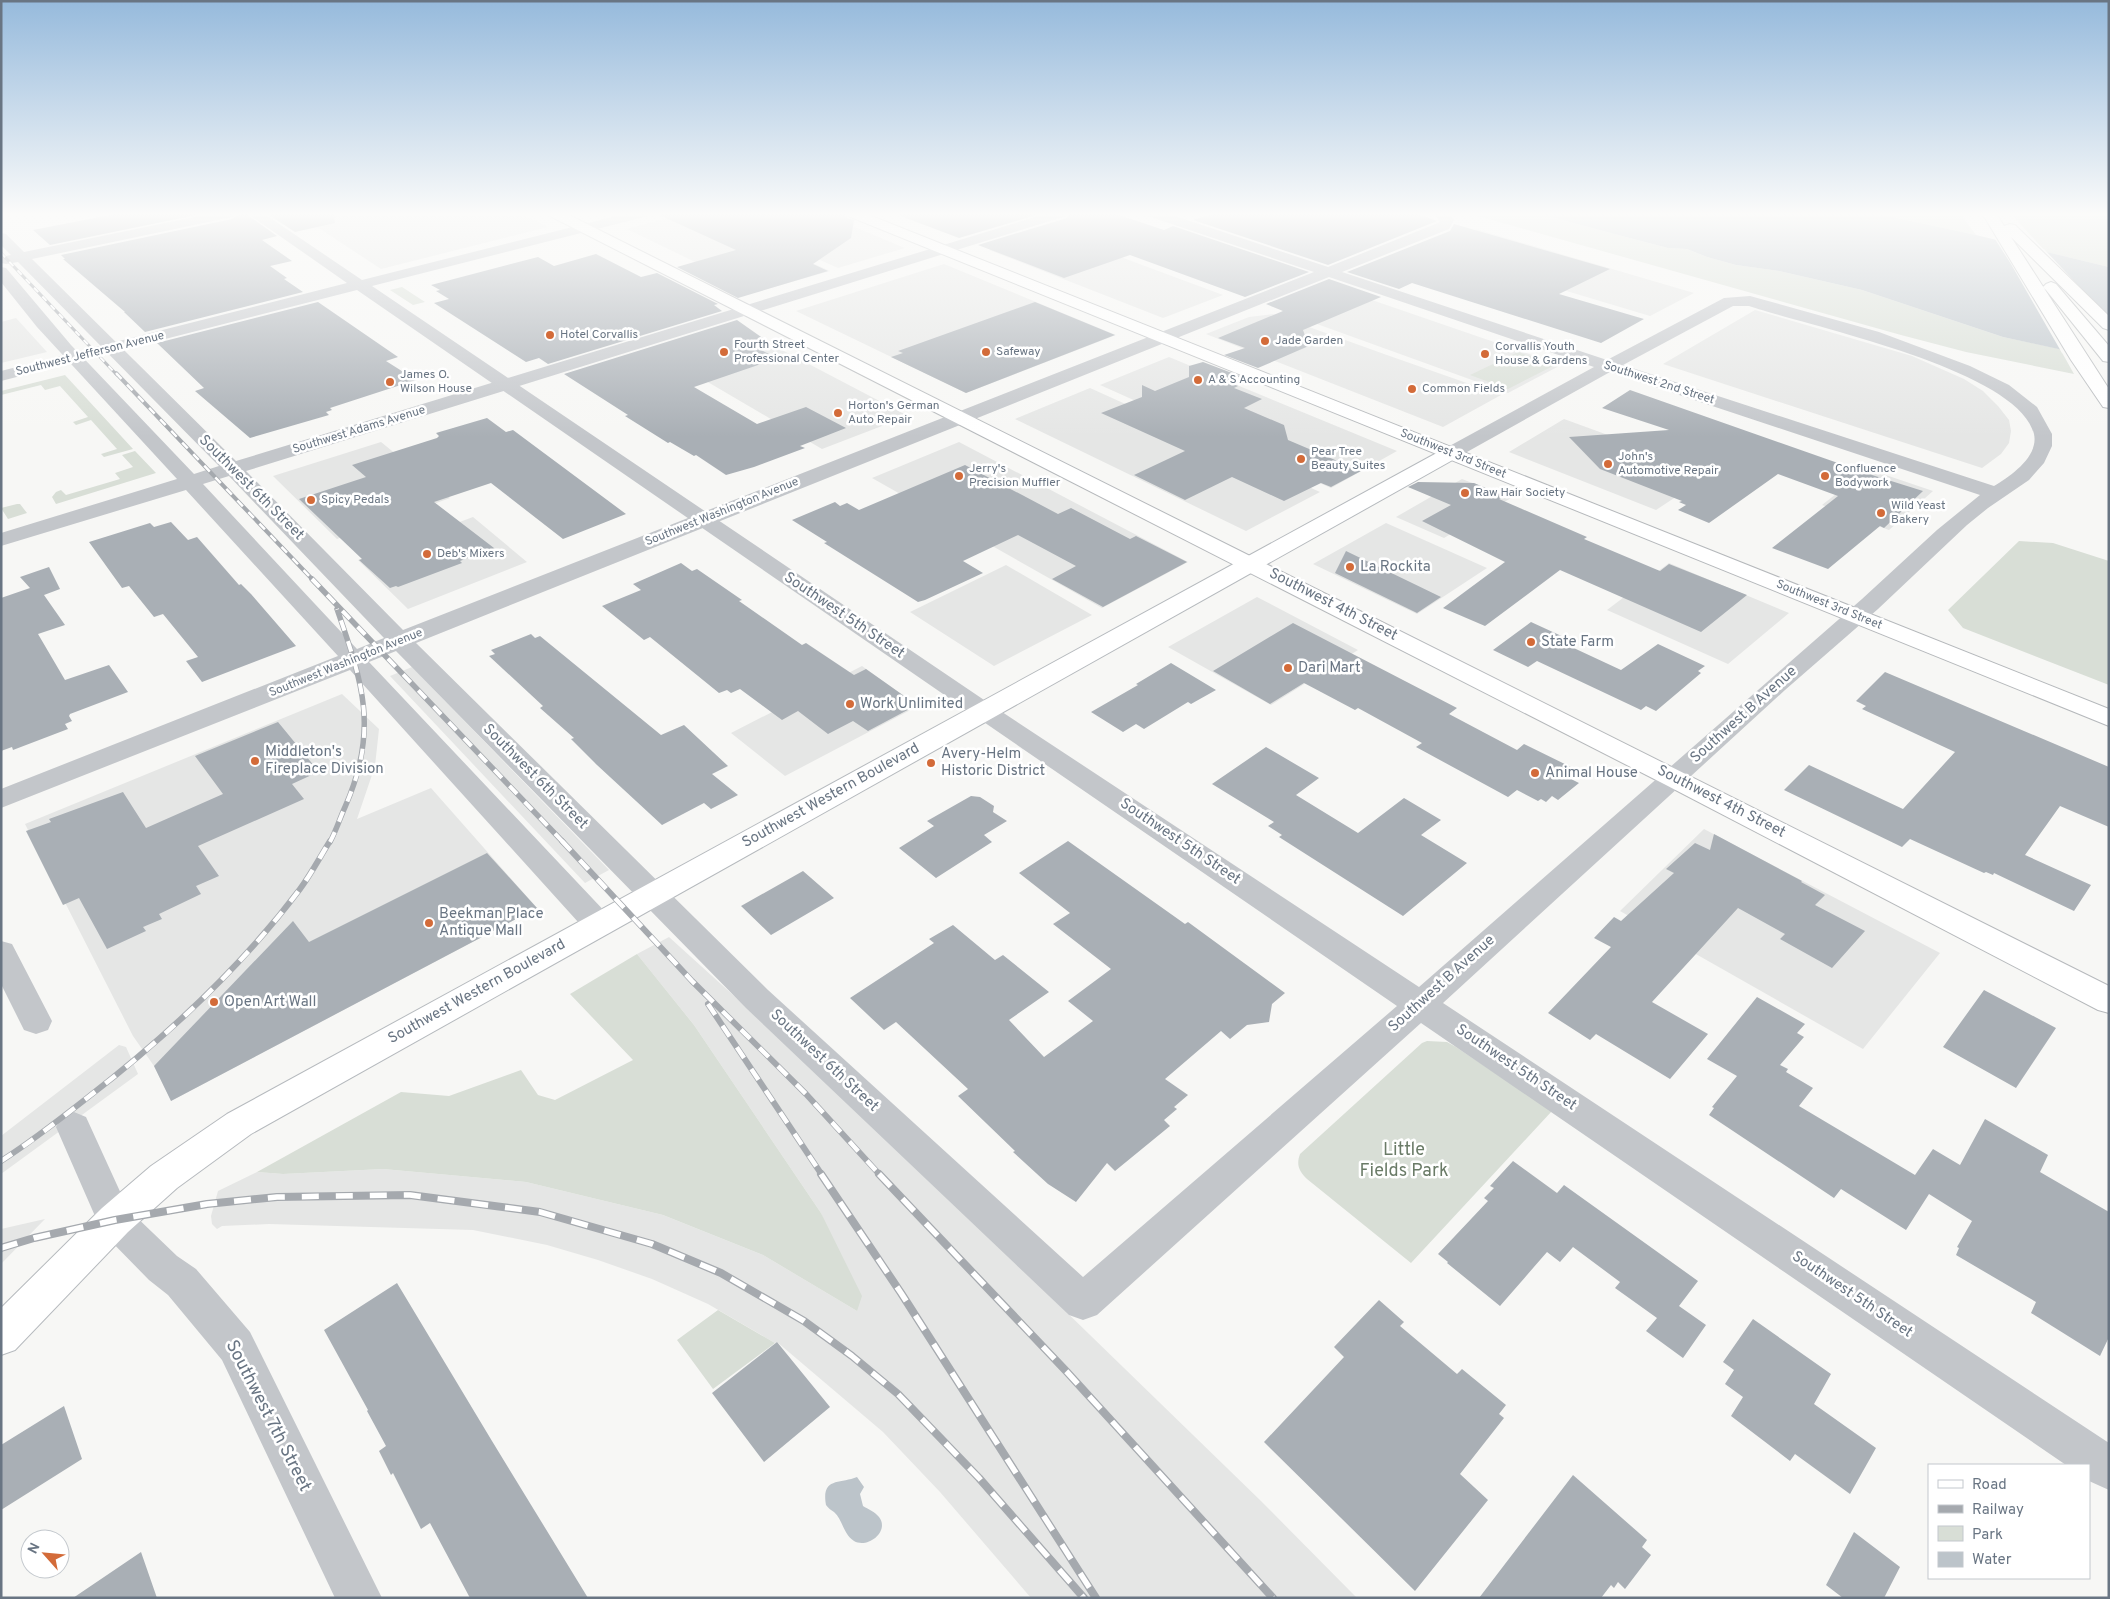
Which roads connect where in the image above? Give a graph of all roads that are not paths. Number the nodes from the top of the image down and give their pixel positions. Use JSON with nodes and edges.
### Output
{"nodes":[{"id":1,"x":13,"y":288,"type":"edge"},
{"id":2,"x":43,"y":288,"type":"edge"},
{"id":3,"x":347,"y":288,"type":"edge"},
{"id":4,"x":366,"y":288,"type":"edge"},
{"id":5,"x":703,"y":288,"type":"edge"},
{"id":6,"x":819,"y":288,"type":"edge"},
{"id":7,"x":1040,"y":288,"type":"edge"},
{"id":8,"x":1288,"y":288,"type":"edge"},
{"id":9,"x":1379,"y":288,"type":"edge"},
{"id":10,"x":2037,"y":288,"type":"edge"},
{"id":11,"x":2053,"y":288,"type":"edge"},
{"id":12,"x":2070,"y":288,"type":"edge"},
{"id":13,"x":1730,"y":301,"type":"joint"},
{"id":14,"x":747,"y":310,"type":"junction"},
{"id":15,"x":2109,"y":325,"type":"edge"},
{"id":16,"x":1163,"y":337,"type":"junction"},
{"id":17,"x":114,"y":348,"type":"junction"},
{"id":18,"x":2109,"y":357,"type":"edge"},
{"id":19,"x":73,"y":358,"type":"junction"},
{"id":20,"x":1608,"y":366,"type":"junction"},
{"id":21,"x":1,"y":376,"type":"edge"},
{"id":22,"x":506,"y":385,"type":"junction"},
{"id":23,"x":2109,"y":403,"type":"edge"},
{"id":24,"x":961,"y":418,"type":"junction"},
{"id":25,"x":1451,"y":453,"type":"junction"},
{"id":26,"x":232,"y":469,"type":"junction"},
{"id":27,"x":190,"y":482,"type":"junction"},
{"id":28,"x":1995,"y":493,"type":"junction"},
{"id":29,"x":701,"y":520,"type":"junction"},
{"id":30,"x":1,"y":540,"type":"edge"},
{"id":31,"x":1250,"y":564,"type":"junction"},
{"id":32,"x":1856,"y":616,"type":"junction"},
{"id":33,"x":400,"y":641,"type":"junction"},
{"id":34,"x":355,"y":660,"type":"junction"},
{"id":35,"x":984,"y":711,"type":"junction"},
{"id":36,"x":2109,"y":718,"type":"edge"},
{"id":37,"x":1674,"y":778,"type":"junction"},
{"id":38,"x":1,"y":799,"type":"edge"},
{"id":39,"x":653,"y":895,"type":"junction"},
{"id":40,"x":599,"y":925,"type":"junction"},
{"id":41,"x":1,"y":952,"type":"edge"},
{"id":42,"x":2109,"y":1001,"type":"edge"},
{"id":43,"x":1420,"y":1003,"type":"junction"},
{"id":44,"x":36,"y":1021,"type":"dead end"},
{"id":45,"x":74,"y":1127,"type":"dead end"},
{"id":46,"x":116,"y":1220,"type":"junction"},
{"id":47,"x":1083,"y":1302,"type":"joint"},
{"id":48,"x":1,"y":1336,"type":"edge"},
{"id":49,"x":2109,"y":1468,"type":"edge"},
{"id":50,"x":359,"y":1598,"type":"edge"}],
"edges":[{"from":1,"to":19,"type":"street"},
{"from":2,"to":17,"type":"street","name":"Southwest 6th Street"},
{"from":3,"to":17,"type":"street","name":"Southwest Jefferson Avenue"},
{"from":4,"to":22,"type":"street","name":"Southwest 5th Street"},
{"from":5,"to":14,"type":"main road","name":"Southwest 4th Street"},
{"from":6,"to":14,"type":"street","name":"Southwest Adams Avenue"},
{"from":7,"to":16,"type":"main road","name":"Southwest 3rd Street"},
{"from":8,"to":16,"type":"street","name":"Southwest Washington Avenue"},
{"from":9,"to":20,"type":"street","name":"Southwest 2nd Street"},
{"from":10,"to":23,"type":"main road"},
{"from":11,"to":18,"type":"main road"},
{"from":12,"to":15,"type":"main road"},
{"from":13,"to":20,"type":"street","name":"Southwest Western Boulevard"},
{"from":13,"to":28,"type":"street","name":"Southwest B Avenue"},
{"from":14,"to":22,"type":"street","name":"Southwest Adams Avenue"},
{"from":14,"to":24,"type":"main road","name":"Southwest 4th Street"},
{"from":16,"to":24,"type":"street","name":"Southwest Washington Avenue"},
{"from":16,"to":25,"type":"main road","name":"Southwest 3rd Street"},
{"from":17,"to":19,"type":"street","name":"Southwest Jefferson Avenue"},
{"from":17,"to":26,"type":"street","name":"Southwest 6th Street"},
{"from":19,"to":21,"type":"street","name":"Southwest Jefferson Avenue"},
{"from":19,"to":27,"type":"street"},
{"from":20,"to":25,"type":"street","name":"Southwest Western Boulevard"},
{"from":20,"to":28,"type":"street","name":"Southwest 2nd Street"},
{"from":22,"to":26,"type":"street","name":"Southwest Adams Avenue"},
{"from":22,"to":29,"type":"street","name":"Southwest 5th Street"},
{"from":24,"to":29,"type":"street","name":"Southwest Washington Avenue"},
{"from":24,"to":31,"type":"main road","name":"Southwest 4th Street"},
{"from":25,"to":31,"type":"main road","name":"Southwest Western Boulevard"},
{"from":25,"to":32,"type":"main road","name":"Southwest 3rd Street"},
{"from":26,"to":27,"type":"street","name":"Southwest Adams Avenue"},
{"from":26,"to":33,"type":"street","name":"Southwest 6th Street"},
{"from":27,"to":30,"type":"street","name":"Southwest Adams Avenue"},
{"from":27,"to":34,"type":"street"},
{"from":28,"to":32,"type":"street","name":"Southwest B Avenue"},
{"from":29,"to":33,"type":"street","name":"Southwest Washington Avenue"},
{"from":29,"to":35,"type":"street","name":"Southwest 5th Street"},
{"from":31,"to":35,"type":"main road","name":"Southwest Western Boulevard"},
{"from":31,"to":37,"type":"main road","name":"Southwest 4th Street"},
{"from":32,"to":36,"type":"main road","name":"Southwest 3rd Street"},
{"from":32,"to":37,"type":"street","name":"Southwest B Avenue"},
{"from":33,"to":34,"type":"street","name":"Southwest Washington Avenue"},
{"from":33,"to":39,"type":"street","name":"Southwest 6th Street"},
{"from":34,"to":38,"type":"street","name":"Southwest Washington Avenue"},
{"from":34,"to":40,"type":"street"},
{"from":35,"to":39,"type":"main road","name":"Southwest Western Boulevard"},
{"from":35,"to":43,"type":"street","name":"Southwest 5th Street"},
{"from":37,"to":42,"type":"main road","name":"Southwest 4th Street"},
{"from":37,"to":43,"type":"street","name":"Southwest B Avenue"},
{"from":39,"to":40,"type":"main road","name":"Southwest Western Boulevard"},
{"from":39,"to":47,"type":"street","name":"Southwest 6th Street"},
{"from":40,"to":46,"type":"main road","name":"Southwest Western Boulevard"},
{"from":41,"to":44,"type":"street"},
{"from":43,"to":47,"type":"street","name":"Southwest B Avenue"},
{"from":43,"to":49,"type":"street","name":"Southwest 5th Street"},
{"from":45,"to":46,"type":"street","name":"Southwest 7th Street"},
{"from":46,"to":48,"type":"main road","name":"Southwest Western Boulevard"},
{"from":46,"to":50,"type":"street","name":"Southwest 7th Street"}]}
